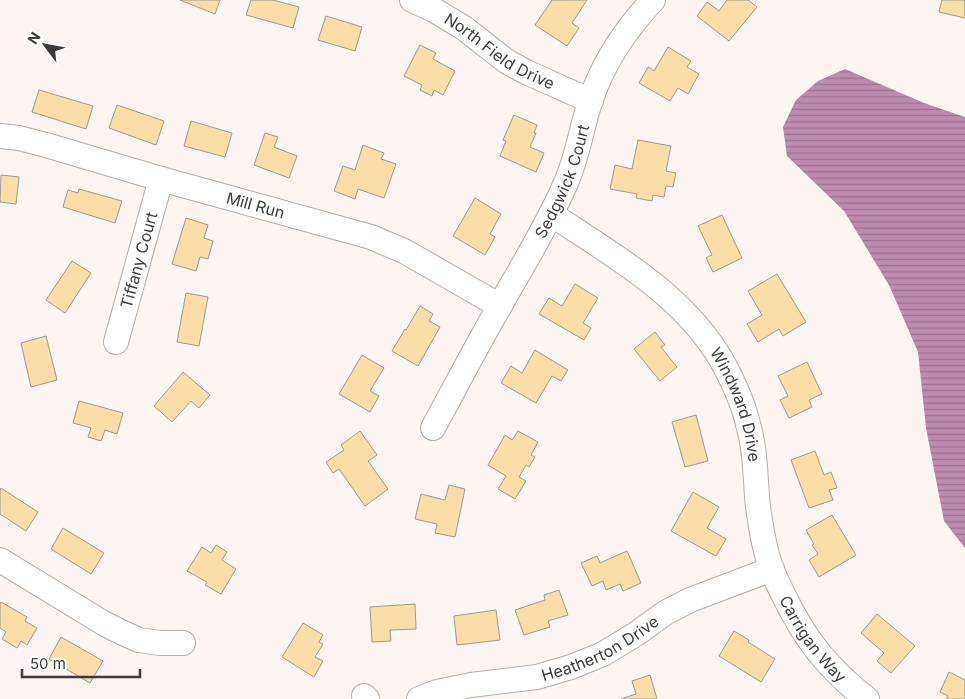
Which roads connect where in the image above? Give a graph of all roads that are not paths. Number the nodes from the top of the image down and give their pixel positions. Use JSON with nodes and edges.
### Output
{"nodes":[{"id":1,"x":412,"y":0,"type":"edge"},
{"id":2,"x":653,"y":0,"type":"edge"},
{"id":3,"x":590,"y":101,"type":"junction"},
{"id":4,"x":0,"y":136,"type":"edge"},
{"id":5,"x":161,"y":179,"type":"junction"},
{"id":6,"x":552,"y":214,"type":"junction"},
{"id":7,"x":500,"y":306,"type":"junction"},
{"id":8,"x":116,"y":342,"type":"dead end"},
{"id":9,"x":433,"y":428,"type":"dead end"},
{"id":10,"x":0,"y":560,"type":"edge"},
{"id":11,"x":772,"y":569,"type":"junction"},
{"id":12,"x":183,"y":643,"type":"dead end"},
{"id":13,"x":419,"y":699,"type":"edge"},
{"id":14,"x":867,"y":699,"type":"edge"}],
"edges":[{"from":1,"to":3,"type":"street","name":"North Field Drive"},
{"from":2,"to":3,"type":"street","name":"Sedgwick Court"},
{"from":3,"to":6,"type":"street","name":"Sedgwick Court"},
{"from":4,"to":5,"type":"street","name":"Mill Run"},
{"from":5,"to":7,"type":"street","name":"Mill Run"},
{"from":5,"to":8,"type":"street","name":"Tiffany Court"},
{"from":6,"to":7,"type":"street","name":"Sedgwick Court"},
{"from":6,"to":11,"type":"street","name":"Windward Drive"},
{"from":7,"to":9,"type":"street","name":"Sedgwick Court"},
{"from":10,"to":12,"type":"street"},
{"from":11,"to":13,"type":"street","name":"Heatherton Drive"},
{"from":11,"to":14,"type":"street","name":"Carrigan Way"}]}
